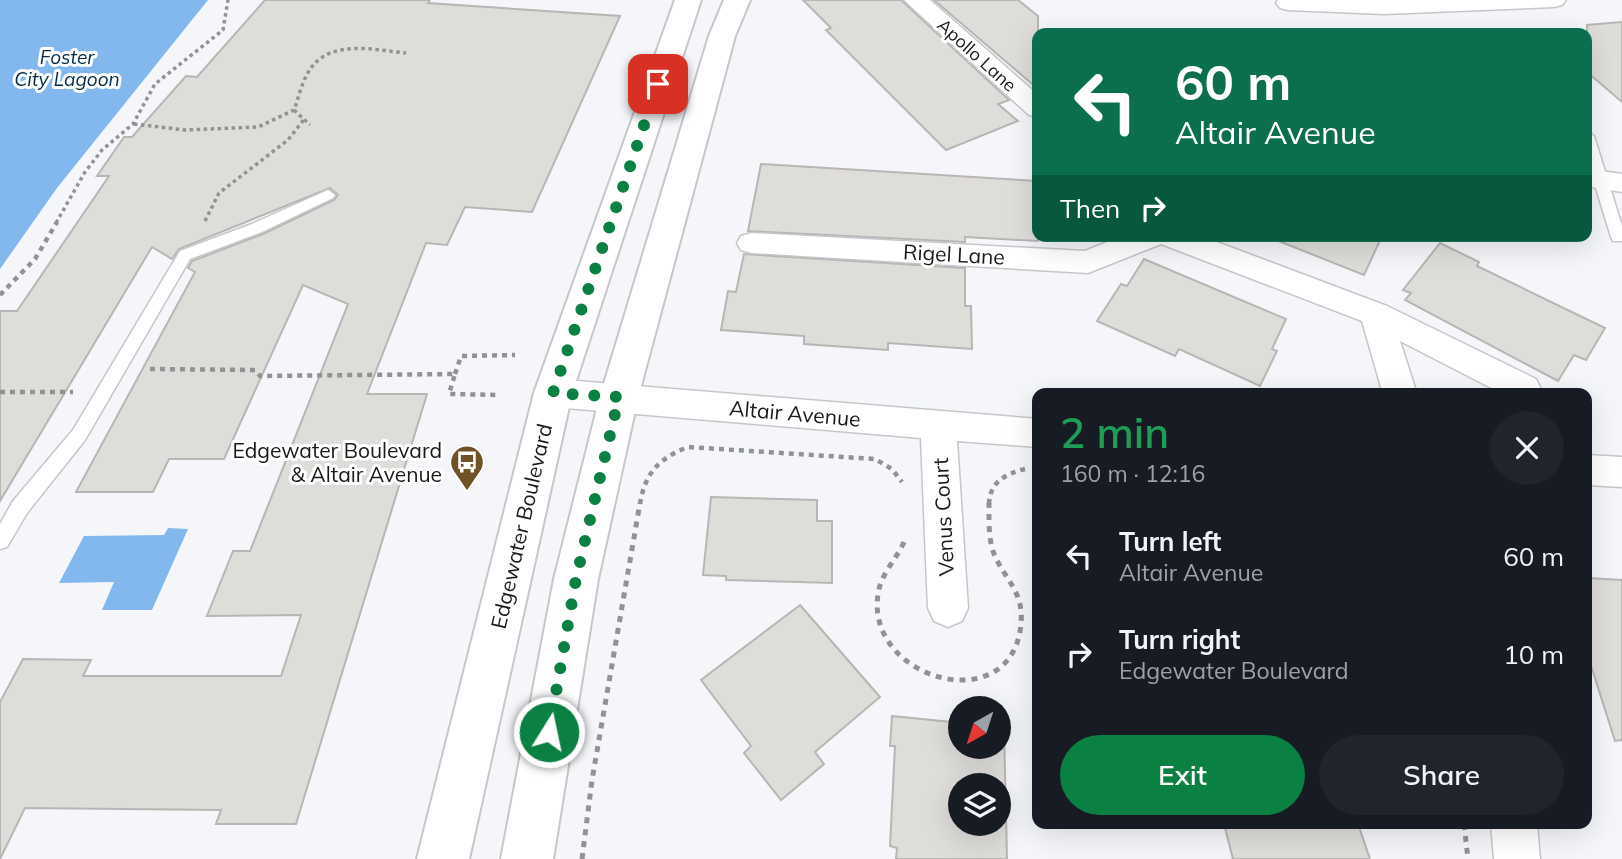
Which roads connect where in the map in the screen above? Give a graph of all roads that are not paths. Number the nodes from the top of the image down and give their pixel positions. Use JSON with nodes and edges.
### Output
{"nodes":[{"id":1,"x":688,"y":0,"type":"edge"},
{"id":2,"x":737,"y":0,"type":"edge"},
{"id":3,"x":916,"y":0,"type":"edge"},
{"id":4,"x":1554,"y":0,"type":"edge"},
{"id":5,"x":1288,"y":3,"type":"dead end"},
{"id":6,"x":1032,"y":104,"type":"edge"},
{"id":7,"x":1592,"y":145,"type":"edge"},
{"id":8,"x":1612,"y":181,"type":"edge"},
{"id":9,"x":328,"y":195,"type":"dead end"},
{"id":10,"x":1618,"y":236,"type":"dead end"},
{"id":11,"x":1136,"y":242,"type":"edge"},
{"id":12,"x":1186,"y":242,"type":"edge"},
{"id":13,"x":752,"y":243,"type":"dead end"},
{"id":14,"x":1376,"y":314,"type":"junction"},
{"id":15,"x":1398,"y":388,"type":"edge"},
{"id":16,"x":1522,"y":388,"type":"edge"},
{"id":17,"x":553,"y":393,"type":"junction"},
{"id":18,"x":619,"y":397,"type":"junction"},
{"id":19,"x":938,"y":425,"type":"junction"},
{"id":20,"x":1032,"y":433,"type":"edge"},
{"id":21,"x":1592,"y":470,"type":"edge"},
{"id":22,"x":1622,"y":472,"type":"edge"},
{"id":23,"x":0,"y":541,"type":"edge"},
{"id":24,"x":948,"y":608,"type":"dead end"},
{"id":25,"x":1514,"y":829,"type":"edge"},
{"id":26,"x":443,"y":859,"type":"edge"},
{"id":27,"x":527,"y":859,"type":"edge"},
{"id":28,"x":1517,"y":859,"type":"edge"}],
"edges":[{"from":1,"to":17,"type":"main road","name":"Edgewater Boulevard"},
{"from":2,"to":18,"type":"main road"},
{"from":3,"to":6,"type":"street","name":"Apollo Lane"},
{"from":4,"to":5,"type":"street"},
{"from":7,"to":8,"type":"lane"},
{"from":8,"to":10,"type":"lane"},
{"from":9,"to":23,"type":"lane"},
{"from":11,"to":13,"type":"street","name":"Rigel Lane"},
{"from":12,"to":14,"type":"street"},
{"from":14,"to":15,"type":"street"},
{"from":14,"to":16,"type":"street"},
{"from":17,"to":18,"type":"street","name":"Altair Avenue"},
{"from":17,"to":26,"type":"main road","name":"Edgewater Boulevard"},
{"from":18,"to":19,"type":"street","name":"Altair Avenue"},
{"from":18,"to":27,"type":"main road"},
{"from":19,"to":20,"type":"street","name":"Altair Avenue"},
{"from":19,"to":24,"type":"street","name":"Venus Court"},
{"from":21,"to":22,"type":"street"},
{"from":25,"to":28,"type":"street"}]}
